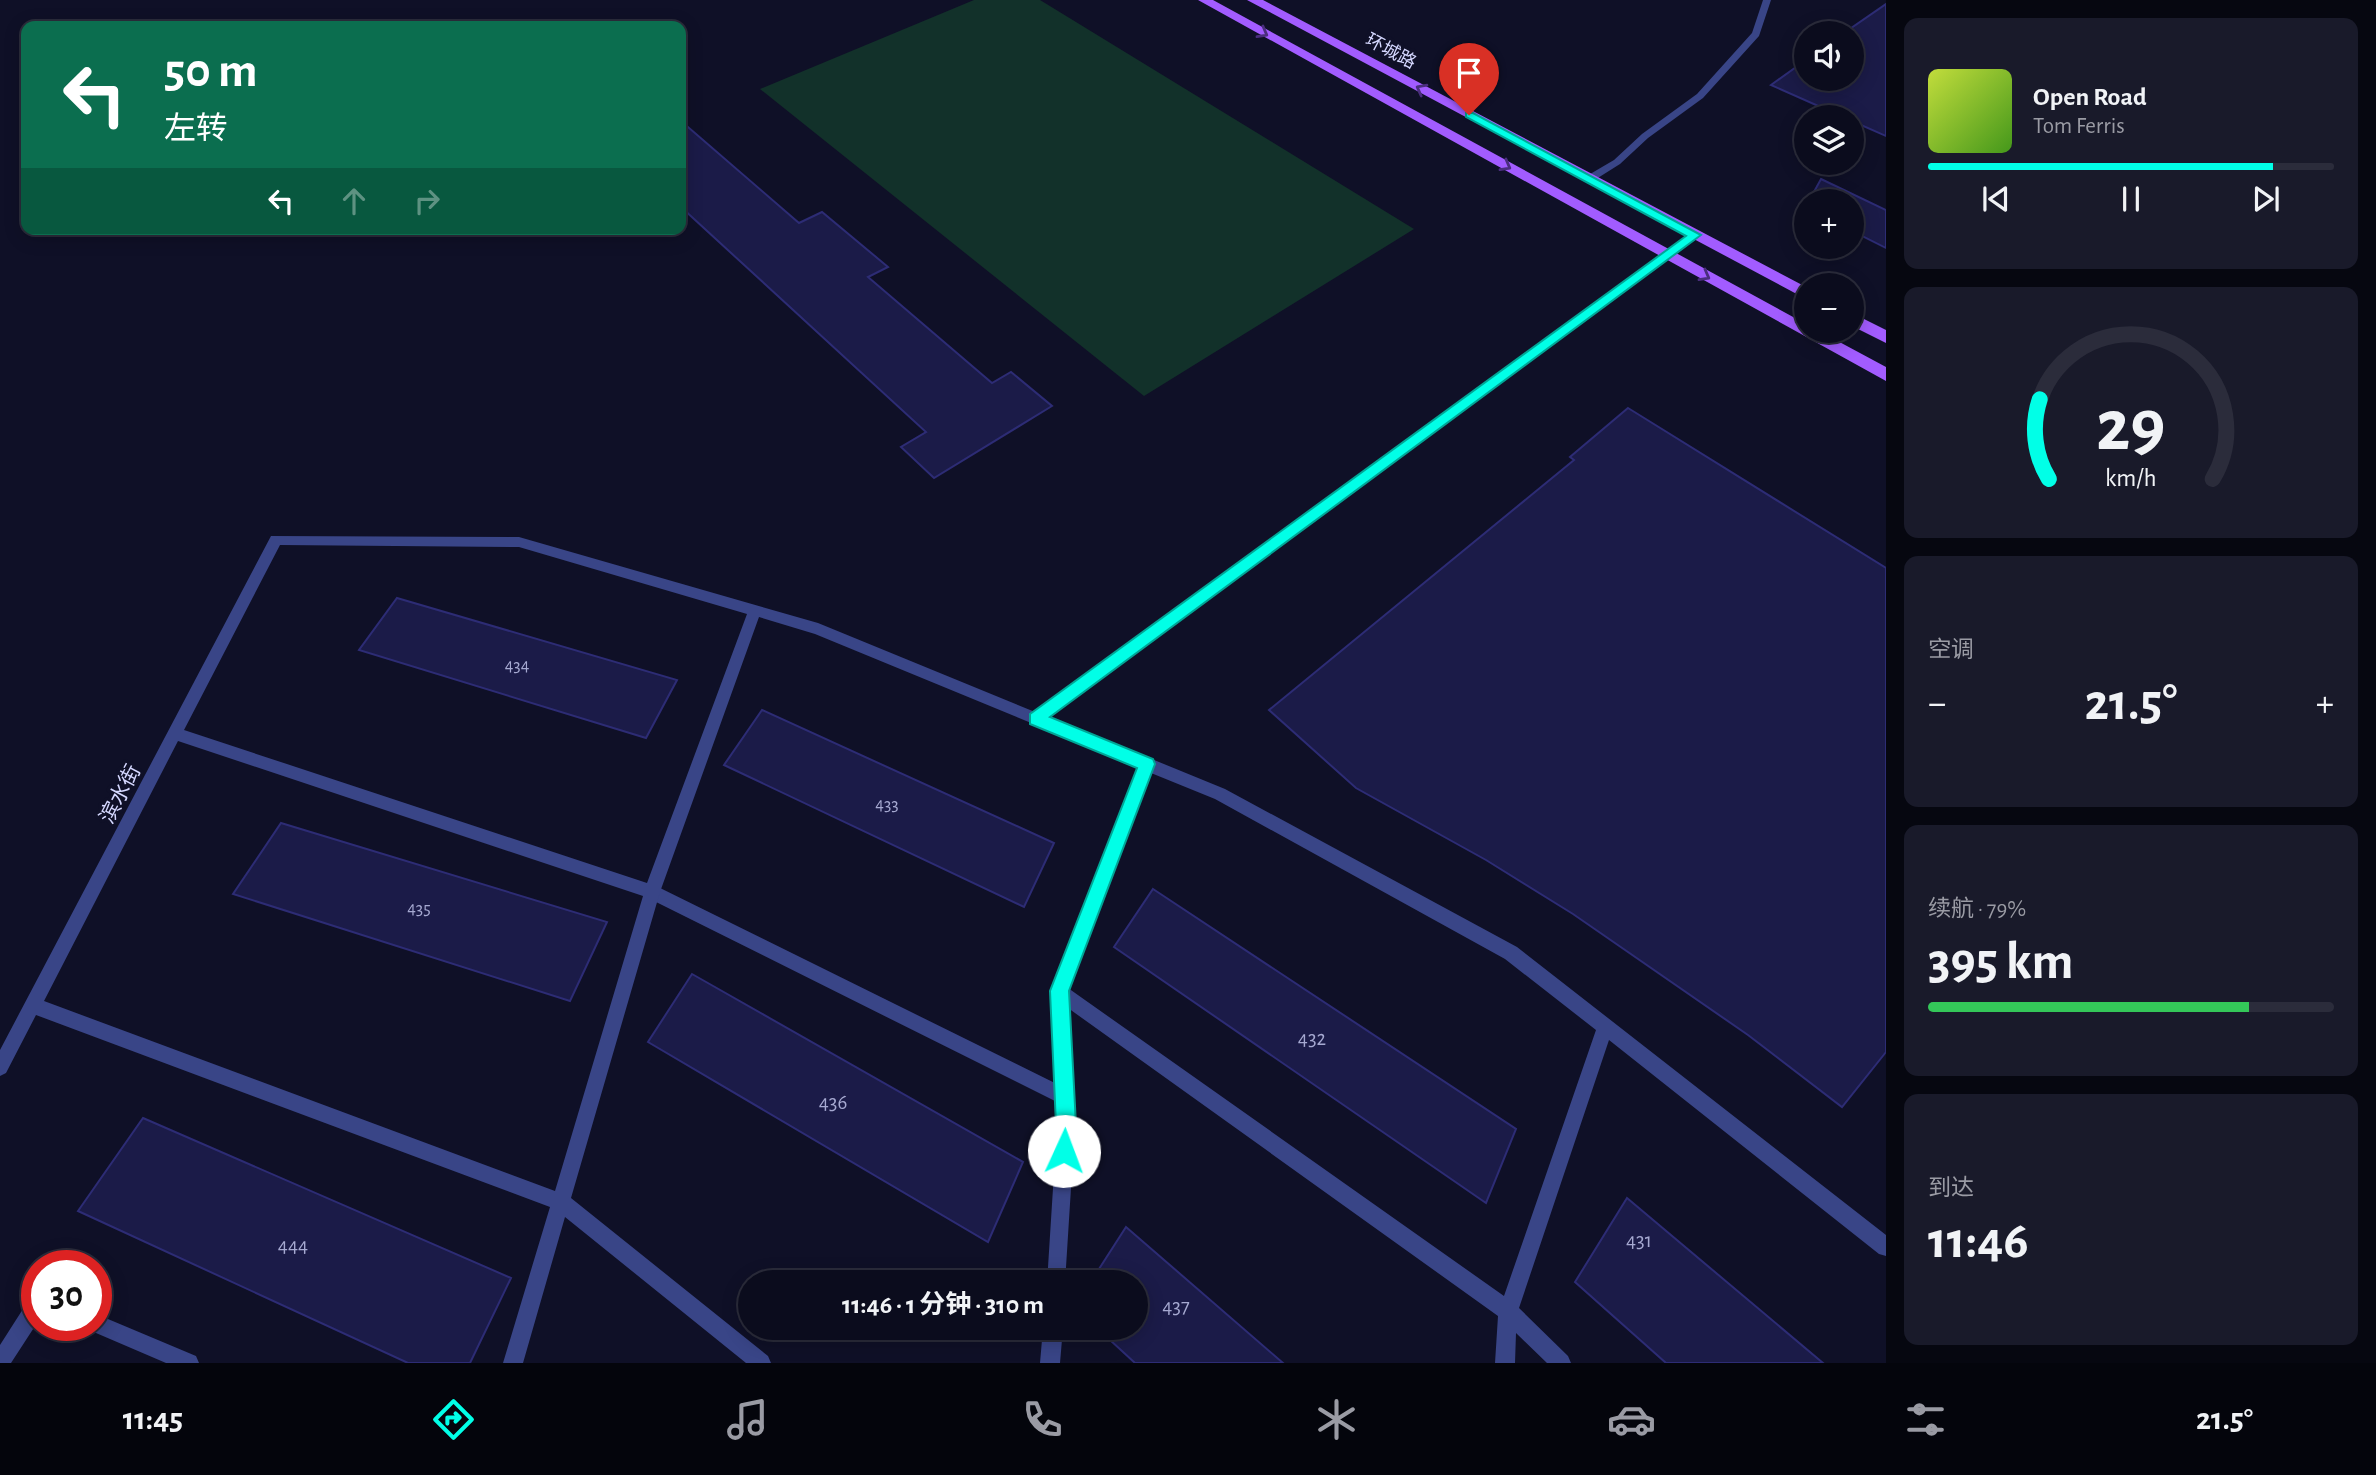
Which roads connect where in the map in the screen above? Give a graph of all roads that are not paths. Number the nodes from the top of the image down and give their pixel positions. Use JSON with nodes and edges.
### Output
{"nodes":[{"id":1,"x":1204,"y":0,"type":"edge"},
{"id":2,"x":1254,"y":0,"type":"edge"},
{"id":3,"x":1767,"y":0,"type":"edge"},
{"id":4,"x":1589,"y":179,"type":"junction"},
{"id":5,"x":1695,"y":235,"type":"junction"},
{"id":6,"x":1666,"y":254,"type":"junction"},
{"id":7,"x":1794,"y":288,"type":"edge"},
{"id":8,"x":1864,"y":325,"type":"edge"},
{"id":9,"x":1886,"y":337,"type":"edge"},
{"id":10,"x":1886,"y":375,"type":"edge"},
{"id":11,"x":755,"y":611,"type":"junction"},
{"id":12,"x":1036,"y":719,"type":"junction"},
{"id":13,"x":175,"y":733,"type":"junction"},
{"id":14,"x":1147,"y":764,"type":"junction"},
{"id":15,"x":652,"y":892,"type":"junction"},
{"id":16,"x":1059,"y":991,"type":"junction"},
{"id":17,"x":33,"y":1005,"type":"junction"},
{"id":18,"x":1605,"y":1027,"type":"junction"},
{"id":19,"x":0,"y":1067,"type":"edge"},
{"id":20,"x":1065,"y":1097,"type":"junction"},
{"id":21,"x":561,"y":1202,"type":"junction"},
{"id":22,"x":1886,"y":1247,"type":"edge"},
{"id":23,"x":1057,"y":1270,"type":"edge"},
{"id":24,"x":1508,"y":1311,"type":"junction"},
{"id":25,"x":112,"y":1329,"type":"edge"},
{"id":26,"x":21,"y":1330,"type":"edge"},
{"id":27,"x":1052,"y":1340,"type":"edge"},
{"id":28,"x":0,"y":1362,"type":"edge"},
{"id":29,"x":189,"y":1363,"type":"edge"},
{"id":30,"x":513,"y":1363,"type":"edge"},
{"id":31,"x":761,"y":1363,"type":"edge"},
{"id":32,"x":1050,"y":1363,"type":"edge"},
{"id":33,"x":1505,"y":1363,"type":"edge"},
{"id":34,"x":1561,"y":1363,"type":"edge"}],
"edges":[{"from":1,"to":6,"type":"main road","one_way":true},
{"from":4,"to":2,"type":"main road","name":"环城路","one_way":true},
{"from":3,"to":4,"type":"street"},
{"from":4,"to":5,"type":"main road","name":"环城路"},
{"from":5,"to":6,"type":"street"},
{"from":5,"to":7,"type":"main road","name":"环城路"},
{"from":6,"to":10,"type":"main road","one_way":true},
{"from":6,"to":12,"type":"street"},
{"from":8,"to":9,"type":"main road"},
{"from":11,"to":12,"type":"street"},
{"from":11,"to":13,"type":"street","name":"滨水街"},
{"from":11,"to":15,"type":"street"},
{"from":12,"to":14,"type":"street"},
{"from":13,"to":15,"type":"street"},
{"from":13,"to":17,"type":"street","name":"滨水街"},
{"from":14,"to":16,"type":"street"},
{"from":14,"to":18,"type":"street"},
{"from":15,"to":20,"type":"street"},
{"from":15,"to":21,"type":"street"},
{"from":16,"to":20,"type":"street"},
{"from":16,"to":24,"type":"street"},
{"from":17,"to":19,"type":"street","name":"滨水街"},
{"from":17,"to":21,"type":"street"},
{"from":18,"to":22,"type":"street"},
{"from":18,"to":24,"type":"street"},
{"from":20,"to":23,"type":"street"},
{"from":21,"to":30,"type":"street"},
{"from":21,"to":31,"type":"street"},
{"from":24,"to":33,"type":"street"},
{"from":24,"to":34,"type":"street"},
{"from":25,"to":29,"type":"street"},
{"from":26,"to":28,"type":"street"},
{"from":27,"to":32,"type":"street"}]}
